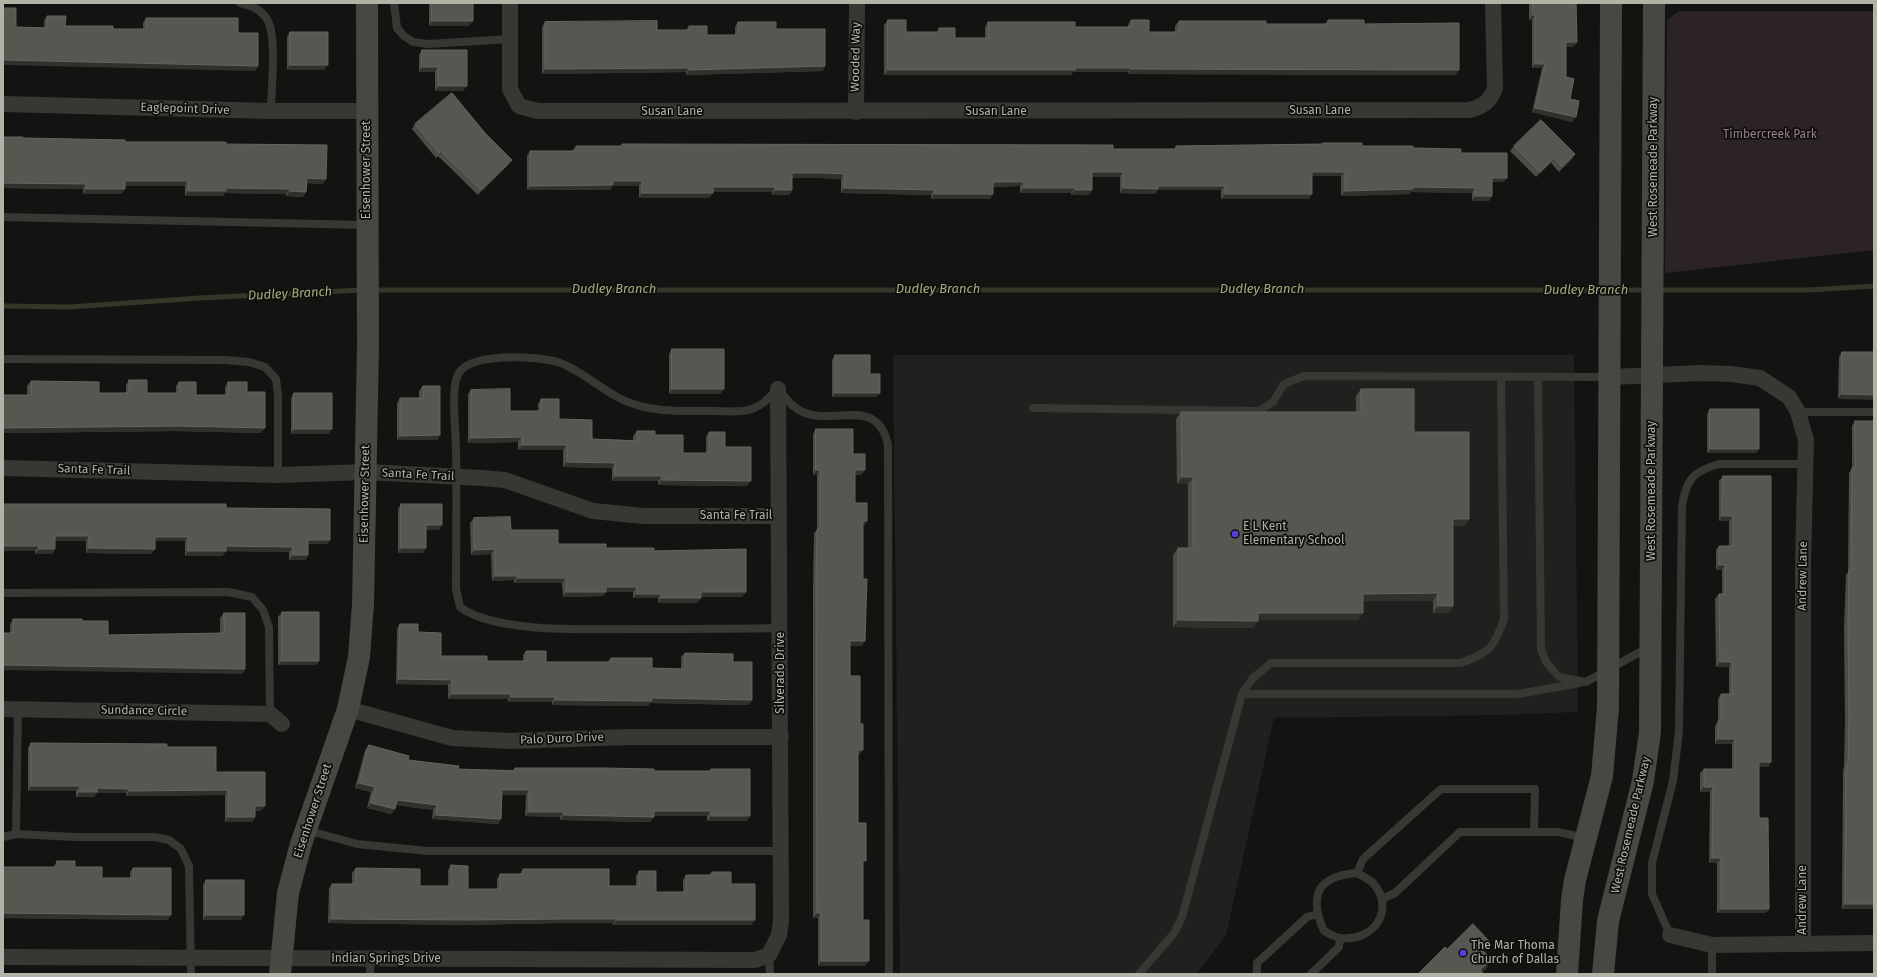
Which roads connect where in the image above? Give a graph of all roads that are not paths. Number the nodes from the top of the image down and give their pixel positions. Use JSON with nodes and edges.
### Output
{"nodes":[{"id":1,"x":240,"y":3,"type":"edge"},
{"id":2,"x":367,"y":3,"type":"edge"},
{"id":3,"x":394,"y":3,"type":"edge"},
{"id":4,"x":510,"y":3,"type":"edge"},
{"id":5,"x":857,"y":3,"type":"edge"},
{"id":6,"x":1611,"y":3,"type":"edge"},
{"id":7,"x":1654,"y":3,"type":"edge"},
{"id":8,"x":1494,"y":9,"type":"edge"},
{"id":9,"x":510,"y":39,"type":"junction"},
{"id":10,"x":3,"y":104,"type":"edge"},
{"id":11,"x":271,"y":111,"type":"junction"},
{"id":12,"x":367,"y":111,"type":"junction"},
{"id":13,"x":856,"y":112,"type":"junction"},
{"id":14,"x":3,"y":217,"type":"edge"},
{"id":15,"x":366,"y":233,"type":"junction"},
{"id":16,"x":3,"y":359,"type":"edge"},
{"id":17,"x":1652,"y":374,"type":"junction"},
{"id":18,"x":1611,"y":377,"type":"junction"},
{"id":19,"x":1501,"y":378,"type":"junction"},
{"id":20,"x":1538,"y":378,"type":"junction"},
{"id":21,"x":778,"y":389,"type":"junction"},
{"id":22,"x":1033,"y":408,"type":"dead end"},
{"id":23,"x":1798,"y":412,"type":"junction"},
{"id":24,"x":1874,"y":412,"type":"edge"},
{"id":25,"x":1806,"y":464,"type":"junction"},
{"id":26,"x":3,"y":468,"type":"edge"},
{"id":27,"x":366,"y":472,"type":"junction"},
{"id":28,"x":278,"y":475,"type":"junction"},
{"id":29,"x":457,"y":477,"type":"junction"},
{"id":30,"x":779,"y":516,"type":"junction"},
{"id":31,"x":3,"y":593,"type":"edge"},
{"id":32,"x":781,"y":628,"type":"junction"},
{"id":33,"x":1651,"y":646,"type":"junction"},
{"id":34,"x":1609,"y":669,"type":"junction"},
{"id":35,"x":1586,"y":682,"type":"junction"},
{"id":36,"x":1242,"y":694,"type":"junction"},
{"id":37,"x":11,"y":709,"type":"edge"},
{"id":38,"x":348,"y":709,"type":"junction"},
{"id":39,"x":270,"y":714,"type":"junction"},
{"id":40,"x":282,"y":724,"type":"dead end"},
{"id":41,"x":781,"y":737,"type":"junction"},
{"id":42,"x":305,"y":830,"type":"junction"},
{"id":43,"x":1534,"y":832,"type":"junction"},
{"id":44,"x":16,"y":834,"type":"junction"},
{"id":45,"x":3,"y":837,"type":"edge"},
{"id":46,"x":1586,"y":838,"type":"junction"},
{"id":47,"x":781,"y":852,"type":"junction"},
{"id":48,"x":1357,"y":873,"type":"junction"},
{"id":49,"x":1382,"y":899,"type":"junction"},
{"id":50,"x":1317,"y":914,"type":"junction"},
{"id":51,"x":1670,"y":935,"type":"joint"},
{"id":52,"x":1340,"y":938,"type":"junction"},
{"id":53,"x":1874,"y":943,"type":"edge"},
{"id":54,"x":1803,"y":944,"type":"junction"},
{"id":55,"x":1712,"y":945,"type":"junction"},
{"id":56,"x":769,"y":955,"type":"junction"},
{"id":57,"x":3,"y":957,"type":"edge"},
{"id":58,"x":190,"y":966,"type":"edge"},
{"id":59,"x":370,"y":966,"type":"edge"},
{"id":60,"x":280,"y":967,"type":"edge"},
{"id":61,"x":1315,"y":973,"type":"edge"},
{"id":62,"x":770,"y":974,"type":"edge"},
{"id":63,"x":889,"y":974,"type":"edge"},
{"id":64,"x":1138,"y":974,"type":"edge"},
{"id":65,"x":1257,"y":974,"type":"edge"},
{"id":66,"x":1567,"y":974,"type":"edge"},
{"id":67,"x":1603,"y":974,"type":"edge"},
{"id":68,"x":1712,"y":974,"type":"edge"}],
"edges":[{"from":1,"to":11,"type":"lane"},
{"from":2,"to":12,"type":"main road","name":"Eisenhower Street"},
{"from":3,"to":9,"type":"lane"},
{"from":4,"to":9,"type":"street","name":"Susan Lane"},
{"from":5,"to":13,"type":"street","name":"Wooded Way"},
{"from":6,"to":18,"type":"main road"},
{"from":7,"to":17,"type":"main road","name":"West Rosemeade Parkway"},
{"from":8,"to":13,"type":"street","name":"Susan Lane"},
{"from":9,"to":13,"type":"street","name":"Susan Lane"},
{"from":10,"to":11,"type":"street","name":"Eaglepoint Drive"},
{"from":11,"to":12,"type":"street","name":"Eaglepoint Drive"},
{"from":12,"to":15,"type":"main road","name":"Eisenhower Street"},
{"from":14,"to":15,"type":"lane"},
{"from":15,"to":27,"type":"main road","name":"Eisenhower Street"},
{"from":16,"to":28,"type":"lane"},
{"from":17,"to":18,"type":"street","name":"Andrew Lane"},
{"from":17,"to":23,"type":"street","name":"Andrew Lane"},
{"from":17,"to":33,"type":"main road","name":"West Rosemeade Parkway"},
{"from":18,"to":20,"type":"lane"},
{"from":18,"to":34,"type":"main road"},
{"from":19,"to":20,"type":"lane"},
{"from":19,"to":22,"type":"lane"},
{"from":19,"to":36,"type":"lane"},
{"from":20,"to":35,"type":"lane"},
{"from":21,"to":29,"type":"lane"},
{"from":21,"to":30,"type":"street","name":"Silverado Drive"},
{"from":21,"to":63,"type":"lane"},
{"from":23,"to":24,"type":"lane"},
{"from":23,"to":25,"type":"street","name":"Andrew Lane"},
{"from":25,"to":51,"type":"lane"},
{"from":25,"to":54,"type":"street","name":"Andrew Lane"},
{"from":26,"to":28,"type":"street","name":"Santa Fe Trail"},
{"from":27,"to":28,"type":"street","name":"Santa Fe Trail"},
{"from":27,"to":29,"type":"street","name":"Santa Fe Trail"},
{"from":27,"to":38,"type":"main road","name":"Eisenhower Street"},
{"from":29,"to":30,"type":"street","name":"Santa Fe Trail"},
{"from":29,"to":32,"type":"lane"},
{"from":30,"to":32,"type":"street","name":"Silverado Drive"},
{"from":31,"to":39,"type":"lane"},
{"from":32,"to":41,"type":"street","name":"Silverado Drive"},
{"from":33,"to":34,"type":"lane"},
{"from":33,"to":67,"type":"main road","name":"West Rosemeade Parkway"},
{"from":34,"to":35,"type":"lane"},
{"from":34,"to":46,"type":"main road"},
{"from":35,"to":36,"type":"lane"},
{"from":36,"to":64,"type":"lane"},
{"from":37,"to":39,"type":"street","name":"Sundance Circle"},
{"from":37,"to":44,"type":"lane"},
{"from":38,"to":41,"type":"street","name":"Palo Duro Drive"},
{"from":38,"to":42,"type":"main road","name":"Eisenhower Street"},
{"from":39,"to":40,"type":"street"},
{"from":41,"to":47,"type":"street","name":"Silverado Drive"},
{"from":42,"to":47,"type":"lane"},
{"from":42,"to":60,"type":"main road","name":"Eisenhower Street"},
{"from":43,"to":46,"type":"lane"},
{"from":43,"to":48,"type":"lane"},
{"from":43,"to":49,"type":"lane"},
{"from":44,"to":45,"type":"lane"},
{"from":44,"to":58,"type":"lane"},
{"from":46,"to":66,"type":"main road"},
{"from":47,"to":56,"type":"street","name":"Silverado Drive"},
{"from":48,"to":49,"type":"lane"},
{"from":48,"to":50,"type":"lane"},
{"from":49,"to":52,"type":"lane"},
{"from":50,"to":52,"type":"lane"},
{"from":50,"to":65,"type":"lane"},
{"from":51,"to":55,"type":"street"},
{"from":52,"to":61,"type":"lane"},
{"from":53,"to":54,"type":"street"},
{"from":54,"to":55,"type":"street"},
{"from":55,"to":68,"type":"lane"},
{"from":56,"to":59,"type":"street","name":"Indian Springs Drive"},
{"from":56,"to":62,"type":"lane"},
{"from":57,"to":58,"type":"street","name":"Indian Springs Drive"},
{"from":58,"to":60,"type":"street","name":"Indian Springs Drive"},
{"from":59,"to":60,"type":"street","name":"Indian Springs Drive"}]}
